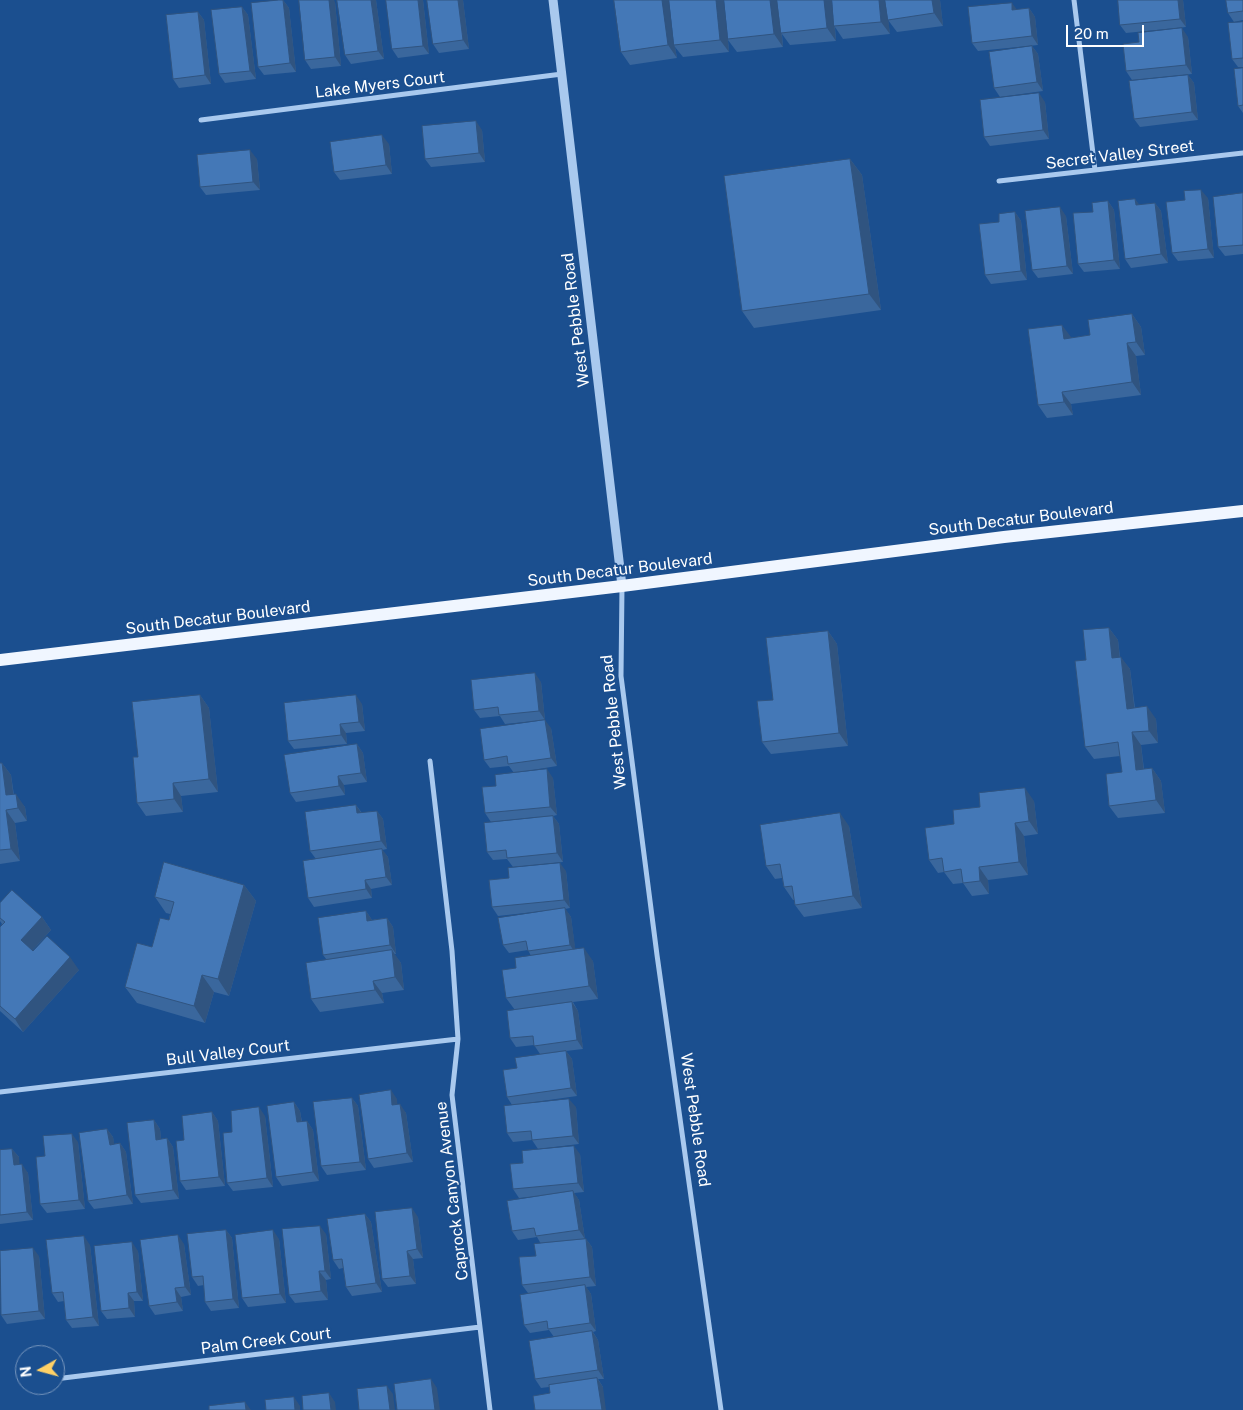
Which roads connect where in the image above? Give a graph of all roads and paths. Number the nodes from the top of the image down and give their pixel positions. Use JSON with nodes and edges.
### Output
{"nodes":[{"id":1,"x":553,"y":0,"type":"edge"},
{"id":2,"x":1074,"y":0,"type":"edge"},
{"id":3,"x":562,"y":74,"type":"junction"},
{"id":4,"x":201,"y":120,"type":"dead end"},
{"id":5,"x":1243,"y":153,"type":"edge"},
{"id":6,"x":1095,"y":170,"type":"junction"},
{"id":7,"x":999,"y":181,"type":"dead end"},
{"id":8,"x":1243,"y":510,"type":"edge"},
{"id":9,"x":622,"y":586,"type":"junction"},
{"id":10,"x":0,"y":660,"type":"edge"},
{"id":11,"x":430,"y":761,"type":"dead end"},
{"id":12,"x":458,"y":1039,"type":"junction"},
{"id":13,"x":0,"y":1092,"type":"edge"},
{"id":14,"x":480,"y":1327,"type":"junction"},
{"id":15,"x":65,"y":1378,"type":"edge"},
{"id":16,"x":490,"y":1410,"type":"edge"},
{"id":17,"x":721,"y":1410,"type":"edge"}],
"edges":[{"from":1,"to":3,"type":"street","name":"West Pebble Road"},
{"from":2,"to":6,"type":"street"},
{"from":3,"to":4,"type":"street","name":"Lake Myers Court"},
{"from":3,"to":9,"type":"street","name":"West Pebble Road"},
{"from":5,"to":6,"type":"street","name":"Secret Valley Street"},
{"from":6,"to":7,"type":"street","name":"Secret Valley Street"},
{"from":8,"to":9,"type":"main road","name":"South Decatur Boulevard"},
{"from":9,"to":10,"type":"main road","name":"South Decatur Boulevard"},
{"from":9,"to":17,"type":"street","name":"West Pebble Road"},
{"from":11,"to":12,"type":"street","name":"Caprock Canyon Avenue"},
{"from":12,"to":13,"type":"street","name":"Bull Valley Court"},
{"from":12,"to":14,"type":"street","name":"Caprock Canyon Avenue"},
{"from":14,"to":15,"type":"street","name":"Palm Creek Court"},
{"from":14,"to":16,"type":"street","name":"Caprock Canyon Avenue"}]}
